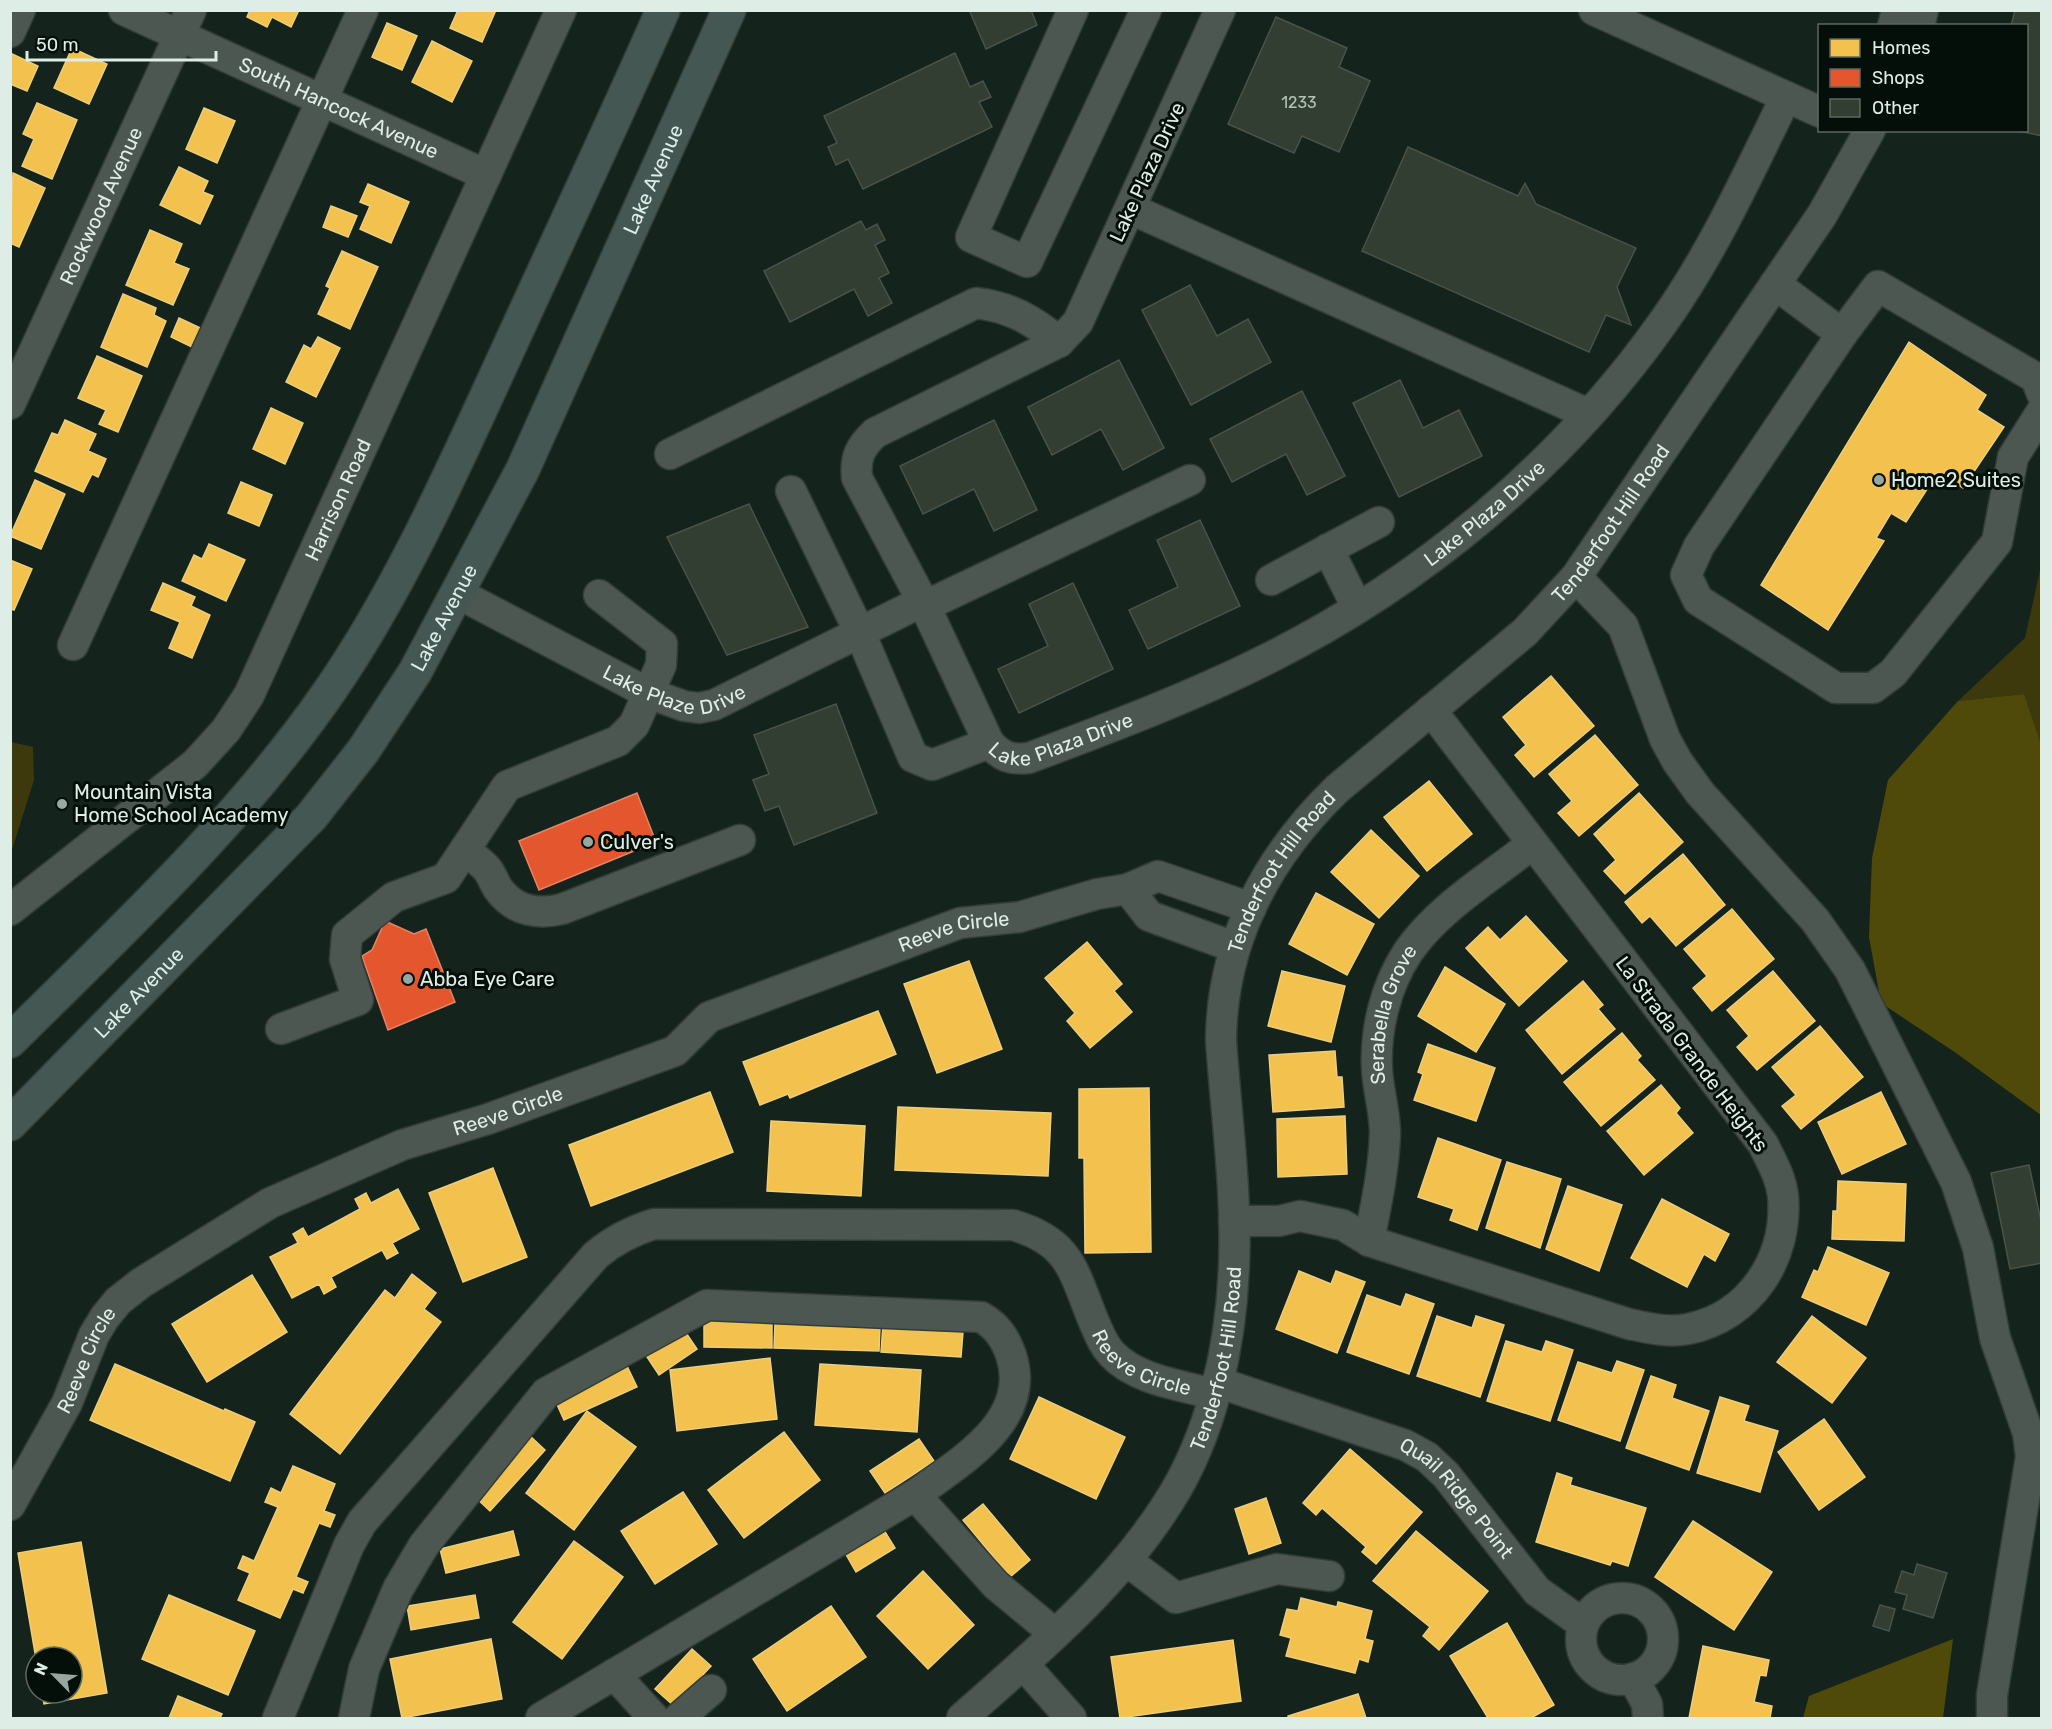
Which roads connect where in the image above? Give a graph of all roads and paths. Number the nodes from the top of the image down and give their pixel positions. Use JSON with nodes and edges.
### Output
{"nodes":[{"id":1,"x":20,"y":10,"type":"edge"},
{"id":2,"x":124,"y":10,"type":"edge"},
{"id":3,"x":363,"y":10,"type":"edge"},
{"id":4,"x":561,"y":10,"type":"edge"},
{"id":5,"x":663,"y":10,"type":"edge"},
{"id":6,"x":729,"y":10,"type":"edge"},
{"id":7,"x":1072,"y":10,"type":"edge"},
{"id":8,"x":1146,"y":10,"type":"edge"},
{"id":9,"x":1220,"y":10,"type":"edge"},
{"id":10,"x":1593,"y":10,"type":"edge"},
{"id":11,"x":185,"y":23,"type":"edge"},
{"id":12,"x":10,"y":32,"type":"edge"},
{"id":13,"x":1786,"y":97,"type":"junction"},
{"id":14,"x":322,"y":101,"type":"junction"},
{"id":15,"x":1818,"y":111,"type":"edge"},
{"id":16,"x":1866,"y":132,"type":"edge"},
{"id":17,"x":486,"y":176,"type":"junction"},
{"id":18,"x":1131,"y":209,"type":"junction"},
{"id":19,"x":1775,"y":284,"type":"junction"},
{"id":20,"x":1842,"y":334,"type":"junction"},
{"id":21,"x":1059,"y":342,"type":"junction"},
{"id":22,"x":2042,"y":394,"type":"edge"},
{"id":23,"x":10,"y":404,"type":"edge"},
{"id":24,"x":2042,"y":411,"type":"edge"},
{"id":25,"x":1588,"y":414,"type":"junction"},
{"id":26,"x":669,"y":454,"type":"dead end"},
{"id":27,"x":1190,"y":480,"type":"dead end"},
{"id":28,"x":791,"y":491,"type":"dead end"},
{"id":29,"x":1379,"y":522,"type":"dead end"},
{"id":30,"x":1328,"y":549,"type":"junction"},
{"id":31,"x":1576,"y":577,"type":"junction"},
{"id":32,"x":1271,"y":580,"type":"dead end"},
{"id":33,"x":459,"y":594,"type":"junction"},
{"id":34,"x":599,"y":596,"type":"dead end"},
{"id":35,"x":924,"y":604,"type":"junction"},
{"id":36,"x":1357,"y":607,"type":"junction"},
{"id":37,"x":860,"y":633,"type":"junction"},
{"id":38,"x":73,"y":645,"type":"dead end"},
{"id":39,"x":648,"y":693,"type":"junction"},
{"id":40,"x":1431,"y":710,"type":"junction"},
{"id":41,"x":989,"y":743,"type":"junction"},
{"id":42,"x":472,"y":840,"type":"junction"},
{"id":43,"x":740,"y":840,"type":"dead end"},
{"id":44,"x":1532,"y":844,"type":"junction"},
{"id":45,"x":1128,"y":889,"type":"junction"},
{"id":46,"x":1251,"y":908,"type":"junction"},
{"id":47,"x":10,"y":910,"type":"edge"},
{"id":48,"x":1234,"y":947,"type":"junction"},
{"id":49,"x":281,"y":1029,"type":"dead end"},
{"id":50,"x":10,"y":1041,"type":"edge"},
{"id":51,"x":10,"y":1124,"type":"edge"},
{"id":52,"x":1234,"y":1221,"type":"junction"},
{"id":53,"x":1369,"y":1241,"type":"junction"},
{"id":54,"x":1215,"y":1388,"type":"junction"},
{"id":55,"x":915,"y":1495,"type":"junction"},
{"id":56,"x":10,"y":1505,"type":"edge"},
{"id":57,"x":1126,"y":1560,"type":"junction"},
{"id":58,"x":1329,"y":1576,"type":"dead end"},
{"id":59,"x":1583,"y":1624,"type":"junction"},
{"id":60,"x":1054,"y":1633,"type":"junction"},
{"id":61,"x":1023,"y":1664,"type":"junction"},
{"id":62,"x":614,"y":1674,"type":"junction"},
{"id":63,"x":1633,"y":1678,"type":"junction"},
{"id":64,"x":711,"y":1690,"type":"dead end"},
{"id":65,"x":278,"y":1719,"type":"edge"},
{"id":66,"x":354,"y":1719,"type":"edge"},
{"id":67,"x":541,"y":1719,"type":"edge"},
{"id":68,"x":654,"y":1719,"type":"edge"},
{"id":69,"x":679,"y":1719,"type":"edge"},
{"id":70,"x":962,"y":1719,"type":"edge"},
{"id":71,"x":1071,"y":1719,"type":"edge"},
{"id":72,"x":1648,"y":1719,"type":"edge"},
{"id":73,"x":1992,"y":1719,"type":"edge"}],
"edges":[{"from":1,"to":12,"type":"street"},
{"from":2,"to":11,"type":"street","name":"South Hancock Avenue"},
{"from":3,"to":14,"type":"street"},
{"from":4,"to":17,"type":"street","name":"Harrison Road"},
{"from":5,"to":50,"type":"main road"},
{"from":6,"to":33,"type":"main road","name":"Lake Avenue"},
{"from":7,"to":8,"type":"street"},
{"from":9,"to":18,"type":"street","name":"Lake Plaza Drive"},
{"from":10,"to":13,"type":"street"},
{"from":11,"to":14,"type":"street","name":"South Hancock Avenue"},
{"from":11,"to":23,"type":"street","name":"Rockwood Avenue"},
{"from":13,"to":15,"type":"street"},
{"from":13,"to":25,"type":"street","name":"Lake Plaza Drive"},
{"from":14,"to":17,"type":"street","name":"South Hancock Avenue"},
{"from":14,"to":38,"type":"street"},
{"from":16,"to":19,"type":"street","name":"Tenderfoot Hill Road"},
{"from":17,"to":47,"type":"street","name":"Harrison Road"},
{"from":18,"to":21,"type":"street","name":"Lake Plaza Drive"},
{"from":18,"to":25,"type":"street"},
{"from":19,"to":20,"type":"street"},
{"from":19,"to":31,"type":"street","name":"Tenderfoot Hill Road"},
{"from":20,"to":22,"type":"street"},
{"from":20,"to":24,"type":"street"},
{"from":21,"to":26,"type":"street"},
{"from":21,"to":35,"type":"street","name":"Lake Plaza Drive"},
{"from":25,"to":36,"type":"street","name":"Lake Plaza Drive"},
{"from":27,"to":35,"type":"street","name":"Lake Plaze Drive"},
{"from":28,"to":37,"type":"street"},
{"from":29,"to":30,"type":"street"},
{"from":30,"to":32,"type":"street"},
{"from":30,"to":36,"type":"street"},
{"from":31,"to":40,"type":"street","name":"Tenderfoot Hill Road"},
{"from":31,"to":73,"type":"street"},
{"from":33,"to":39,"type":"street","name":"Lake Plaze Drive"},
{"from":33,"to":51,"type":"main road","name":"Lake Avenue"},
{"from":34,"to":39,"type":"street"},
{"from":35,"to":37,"type":"street","name":"Lake Plaze Drive"},
{"from":35,"to":41,"type":"street","name":"Lake Plaza Drive"},
{"from":36,"to":41,"type":"street","name":"Lake Plaza Drive"},
{"from":37,"to":39,"type":"street","name":"Lake Plaze Drive"},
{"from":37,"to":41,"type":"street"},
{"from":39,"to":42,"type":"street"},
{"from":40,"to":44,"type":"street","name":"La Strada Grande Heights"},
{"from":40,"to":46,"type":"street","name":"Tenderfoot Hill Road"},
{"from":42,"to":43,"type":"street"},
{"from":42,"to":49,"type":"street"},
{"from":44,"to":53,"type":"street","name":"Serabella Grove"},
{"from":44,"to":53,"type":"street","name":"La Strada Grande Heights"},
{"from":45,"to":46,"type":"street","name":"Reeve Circle"},
{"from":45,"to":48,"type":"street"},
{"from":45,"to":56,"type":"street","name":"Reeve Circle"},
{"from":46,"to":48,"type":"street","name":"Tenderfoot Hill Road"},
{"from":48,"to":52,"type":"street","name":"Tenderfoot Hill Road"},
{"from":52,"to":53,"type":"street","name":"La Strada Grande Heights"},
{"from":52,"to":54,"type":"street","name":"Tenderfoot Hill Road"},
{"from":54,"to":57,"type":"street","name":"Tenderfoot Hill Road"},
{"from":54,"to":59,"type":"street","name":"Quail Ridge Point"},
{"from":54,"to":65,"type":"street","name":"Reeve Circle"},
{"from":55,"to":60,"type":"street"},
{"from":55,"to":62,"type":"street"},
{"from":55,"to":66,"type":"street"},
{"from":57,"to":58,"type":"street"},
{"from":57,"to":60,"type":"street","name":"Tenderfoot Hill Road"},
{"from":59,"to":63,"type":"street"},
{"from":59,"to":63,"type":"street"},
{"from":60,"to":61,"type":"street","name":"Tenderfoot Hill Road"},
{"from":61,"to":70,"type":"street","name":"Tenderfoot Hill Road"},
{"from":61,"to":71,"type":"street"},
{"from":62,"to":67,"type":"street"},
{"from":62,"to":68,"type":"street"},
{"from":63,"to":72,"type":"street"},
{"from":64,"to":69,"type":"street"}]}
